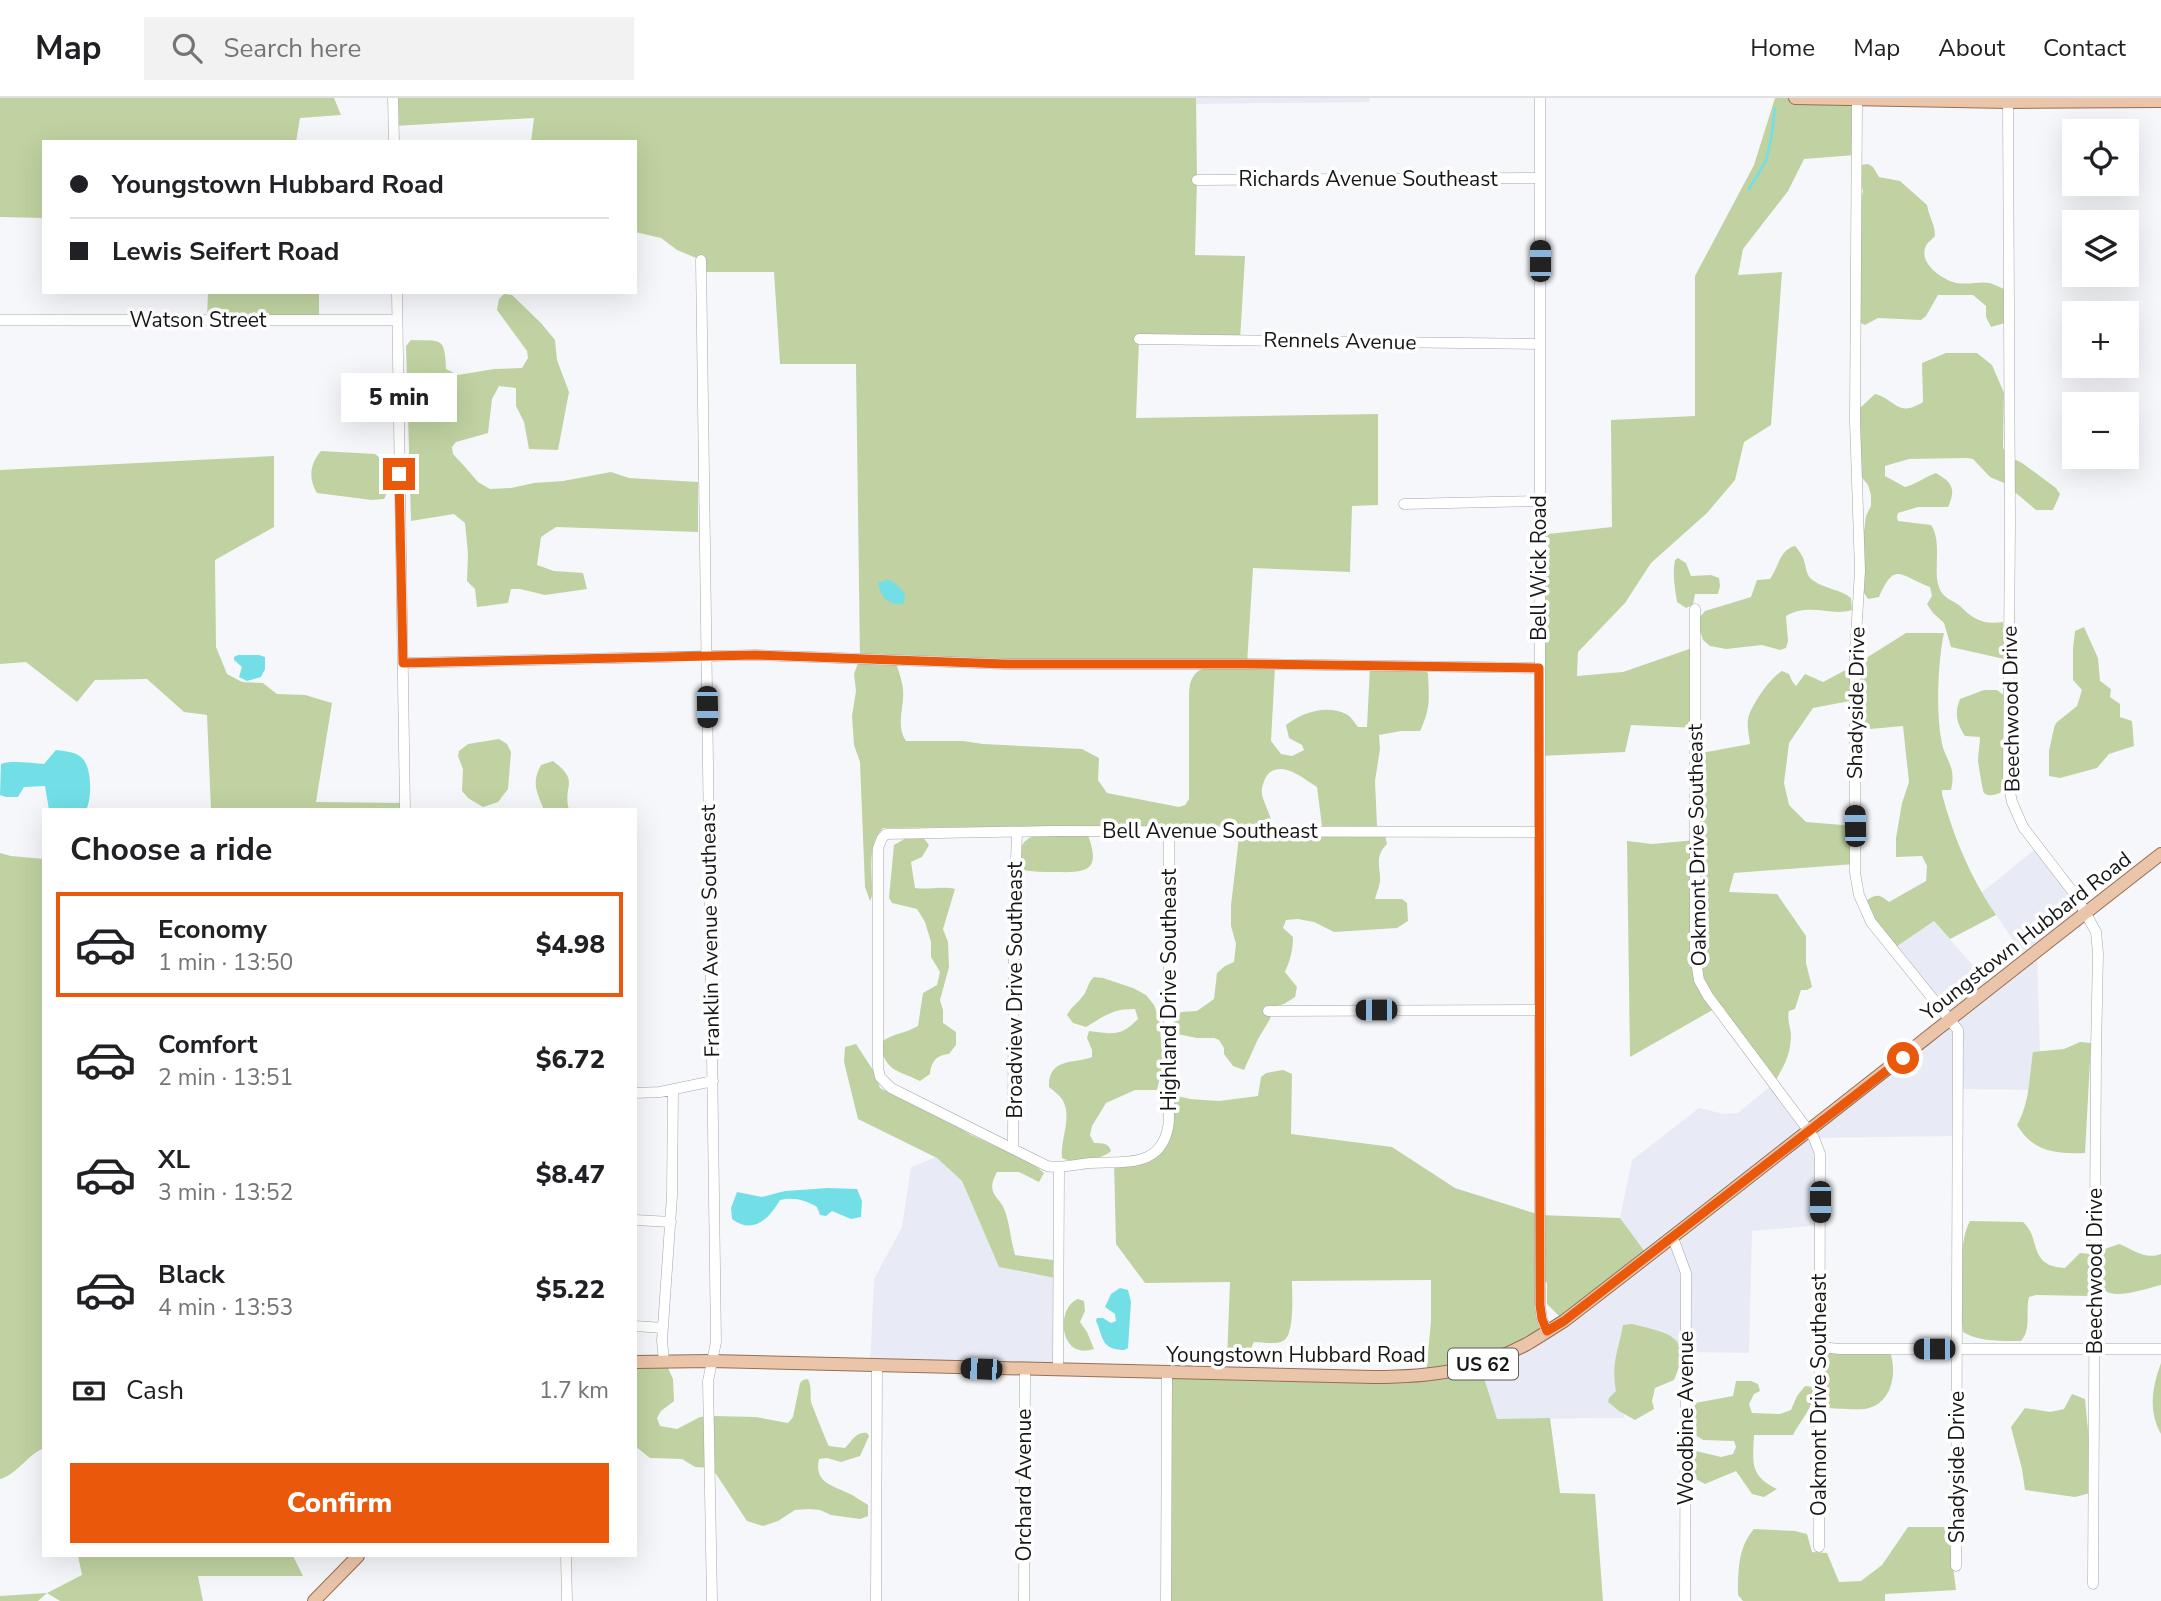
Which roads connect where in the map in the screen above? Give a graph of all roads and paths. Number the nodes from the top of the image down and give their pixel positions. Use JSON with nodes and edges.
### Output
{"nodes":[{"id":1,"x":393,"y":98,"type":"edge"},
{"id":2,"x":1540,"y":98,"type":"edge"},
{"id":3,"x":1795,"y":98,"type":"edge"},
{"id":4,"x":1857,"y":100,"type":"junction"},
{"id":5,"x":2161,"y":101,"type":"edge"},
{"id":6,"x":2008,"y":102,"type":"junction"},
{"id":7,"x":394,"y":140,"type":"edge"},
{"id":8,"x":1539,"y":178,"type":"junction"},
{"id":9,"x":1197,"y":180,"type":"dead end"},
{"id":10,"x":701,"y":260,"type":"dead end"},
{"id":11,"x":397,"y":294,"type":"edge"},
{"id":12,"x":0,"y":320,"type":"edge"},
{"id":13,"x":396,"y":320,"type":"junction"},
{"id":14,"x":1139,"y":340,"type":"dead end"},
{"id":15,"x":1540,"y":344,"type":"junction"},
{"id":16,"x":1539,"y":501,"type":"junction"},
{"id":17,"x":1404,"y":504,"type":"dead end"},
{"id":18,"x":1695,"y":609,"type":"dead end"},
{"id":19,"x":705,"y":656,"type":"junction"},
{"id":20,"x":403,"y":663,"type":"junction"},
{"id":21,"x":1539,"y":668,"type":"junction"},
{"id":22,"x":405,"y":808,"type":"edge"},
{"id":23,"x":1169,"y":832,"type":"junction"},
{"id":24,"x":1539,"y":832,"type":"junction"},
{"id":25,"x":1017,"y":833,"type":"junction"},
{"id":26,"x":2161,"y":854,"type":"edge"},
{"id":27,"x":2085,"y":913,"type":"junction"},
{"id":28,"x":1539,"y":1010,"type":"junction"},
{"id":29,"x":1268,"y":1011,"type":"dead end"},
{"id":30,"x":1950,"y":1019,"type":"junction"},
{"id":31,"x":713,"y":1082,"type":"junction"},
{"id":32,"x":673,"y":1090,"type":"junction"},
{"id":33,"x":637,"y":1093,"type":"edge"},
{"id":34,"x":1809,"y":1131,"type":"junction"},
{"id":35,"x":1013,"y":1147,"type":"junction"},
{"id":36,"x":1059,"y":1168,"type":"junction"},
{"id":37,"x":637,"y":1220,"type":"edge"},
{"id":38,"x":671,"y":1222,"type":"junction"},
{"id":39,"x":1672,"y":1238,"type":"junction"},
{"id":40,"x":637,"y":1326,"type":"edge"},
{"id":41,"x":663,"y":1328,"type":"junction"},
{"id":42,"x":1547,"y":1331,"type":"junction"},
{"id":43,"x":1819,"y":1347,"type":"junction"},
{"id":44,"x":1957,"y":1349,"type":"junction"},
{"id":45,"x":2095,"y":1349,"type":"junction"},
{"id":46,"x":2161,"y":1349,"type":"edge"},
{"id":47,"x":663,"y":1361,"type":"junction"},
{"id":48,"x":711,"y":1361,"type":"junction"},
{"id":49,"x":637,"y":1362,"type":"edge"},
{"id":50,"x":877,"y":1366,"type":"junction"},
{"id":51,"x":1025,"y":1370,"type":"junction"},
{"id":52,"x":1058,"y":1370,"type":"junction"},
{"id":53,"x":1167,"y":1374,"type":"junction"},
{"id":54,"x":1819,"y":1547,"type":"dead end"},
{"id":55,"x":357,"y":1557,"type":"edge"},
{"id":56,"x":566,"y":1557,"type":"edge"},
{"id":57,"x":1956,"y":1566,"type":"dead end"},
{"id":58,"x":2093,"y":1584,"type":"dead end"},
{"id":59,"x":314,"y":1601,"type":"edge"},
{"id":60,"x":567,"y":1601,"type":"edge"},
{"id":61,"x":712,"y":1601,"type":"edge"},
{"id":62,"x":876,"y":1601,"type":"edge"},
{"id":63,"x":1024,"y":1601,"type":"edge"},
{"id":64,"x":1166,"y":1601,"type":"edge"},
{"id":65,"x":1685,"y":1601,"type":"edge"}],
"edges":[{"from":1,"to":7,"type":"street"},
{"from":2,"to":8,"type":"street","name":"Bell Wick Road"},
{"from":3,"to":4,"type":"main road"},
{"from":4,"to":6,"type":"main road"},
{"from":4,"to":30,"type":"street","name":"Shadyside Drive"},
{"from":5,"to":6,"type":"main road"},
{"from":6,"to":27,"type":"street","name":"Beechwood Drive"},
{"from":8,"to":9,"type":"street","name":"Richards Avenue Southeast"},
{"from":8,"to":15,"type":"street","name":"Bell Wick Road"},
{"from":10,"to":19,"type":"street","name":"Franklin Avenue Southeast"},
{"from":11,"to":13,"type":"street"},
{"from":12,"to":13,"type":"street","name":"Watson Street"},
{"from":13,"to":20,"type":"street"},
{"from":14,"to":15,"type":"street","name":"Rennels Avenue"},
{"from":15,"to":16,"type":"street","name":"Bell Wick Road"},
{"from":16,"to":17,"type":"street"},
{"from":16,"to":21,"type":"street","name":"Bell Wick Road"},
{"from":18,"to":34,"type":"street","name":"Oakmont Drive Southeast"},
{"from":19,"to":20,"type":"street"},
{"from":19,"to":21,"type":"street"},
{"from":19,"to":31,"type":"street","name":"Franklin Avenue Southeast"},
{"from":20,"to":22,"type":"street"},
{"from":21,"to":24,"type":"street","name":"Bell Wick Road"},
{"from":23,"to":24,"type":"street","name":"Bell Avenue Southeast"},
{"from":23,"to":25,"type":"street","name":"Bell Avenue Southeast"},
{"from":23,"to":36,"type":"street","name":"Highland Drive Southeast"},
{"from":24,"to":28,"type":"street","name":"Bell Wick Road"},
{"from":25,"to":35,"type":"street","name":"Broadview Drive Southeast"},
{"from":25,"to":35,"type":"street","name":"Bell Avenue Southeast"},
{"from":26,"to":27,"type":"main road","name":"Youngstown Hubbard Road","number":"US 62"},
{"from":27,"to":30,"type":"main road","name":"Youngstown Hubbard Road","number":"US 62"},
{"from":27,"to":45,"type":"street","name":"Beechwood Drive"},
{"from":28,"to":29,"type":"street"},
{"from":28,"to":42,"type":"street","name":"Bell Wick Road"},
{"from":30,"to":34,"type":"main road","name":"Youngstown Hubbard Road","number":"US 62"},
{"from":30,"to":44,"type":"street","name":"Shadyside Drive"},
{"from":31,"to":32,"type":"street"},
{"from":31,"to":48,"type":"street","name":"Franklin Avenue Southeast"},
{"from":32,"to":33,"type":"street"},
{"from":32,"to":38,"type":"street"},
{"from":34,"to":39,"type":"main road","name":"Youngstown Hubbard Road","number":"US 62"},
{"from":34,"to":43,"type":"street","name":"Oakmont Drive Southeast"},
{"from":35,"to":36,"type":"street"},
{"from":36,"to":52,"type":"street"},
{"from":37,"to":38,"type":"street"},
{"from":38,"to":41,"type":"street"},
{"from":39,"to":42,"type":"main road","name":"Youngstown Hubbard Road","number":"US 62"},
{"from":39,"to":65,"type":"street","name":"Woodbine Avenue"},
{"from":40,"to":41,"type":"street"},
{"from":41,"to":47,"type":"street"},
{"from":42,"to":53,"type":"main road","name":"Youngstown Hubbard Road","number":"US 62"},
{"from":43,"to":44,"type":"street"},
{"from":43,"to":54,"type":"street","name":"Oakmont Drive Southeast"},
{"from":44,"to":45,"type":"street"},
{"from":44,"to":57,"type":"street","name":"Shadyside Drive"},
{"from":45,"to":46,"type":"street"},
{"from":45,"to":58,"type":"street","name":"Beechwood Drive"},
{"from":47,"to":48,"type":"main road","name":"Youngstown Hubbard Road","number":"US 62"},
{"from":47,"to":49,"type":"main road","name":"Youngstown Hubbard Road","number":"US 62"},
{"from":48,"to":50,"type":"main road","name":"Youngstown Hubbard Road","number":"US 62"},
{"from":48,"to":61,"type":"street","name":"Franklin Avenue Southeast"},
{"from":50,"to":51,"type":"main road","name":"Youngstown Hubbard Road","number":"US 62"},
{"from":50,"to":62,"type":"street"},
{"from":51,"to":52,"type":"main road","name":"Youngstown Hubbard Road","number":"US 62"},
{"from":51,"to":63,"type":"street","name":"Orchard Avenue"},
{"from":52,"to":53,"type":"main road","name":"Youngstown Hubbard Road","number":"US 62"},
{"from":53,"to":64,"type":"street"},
{"from":55,"to":59,"type":"main road"},
{"from":56,"to":60,"type":"street"}]}
